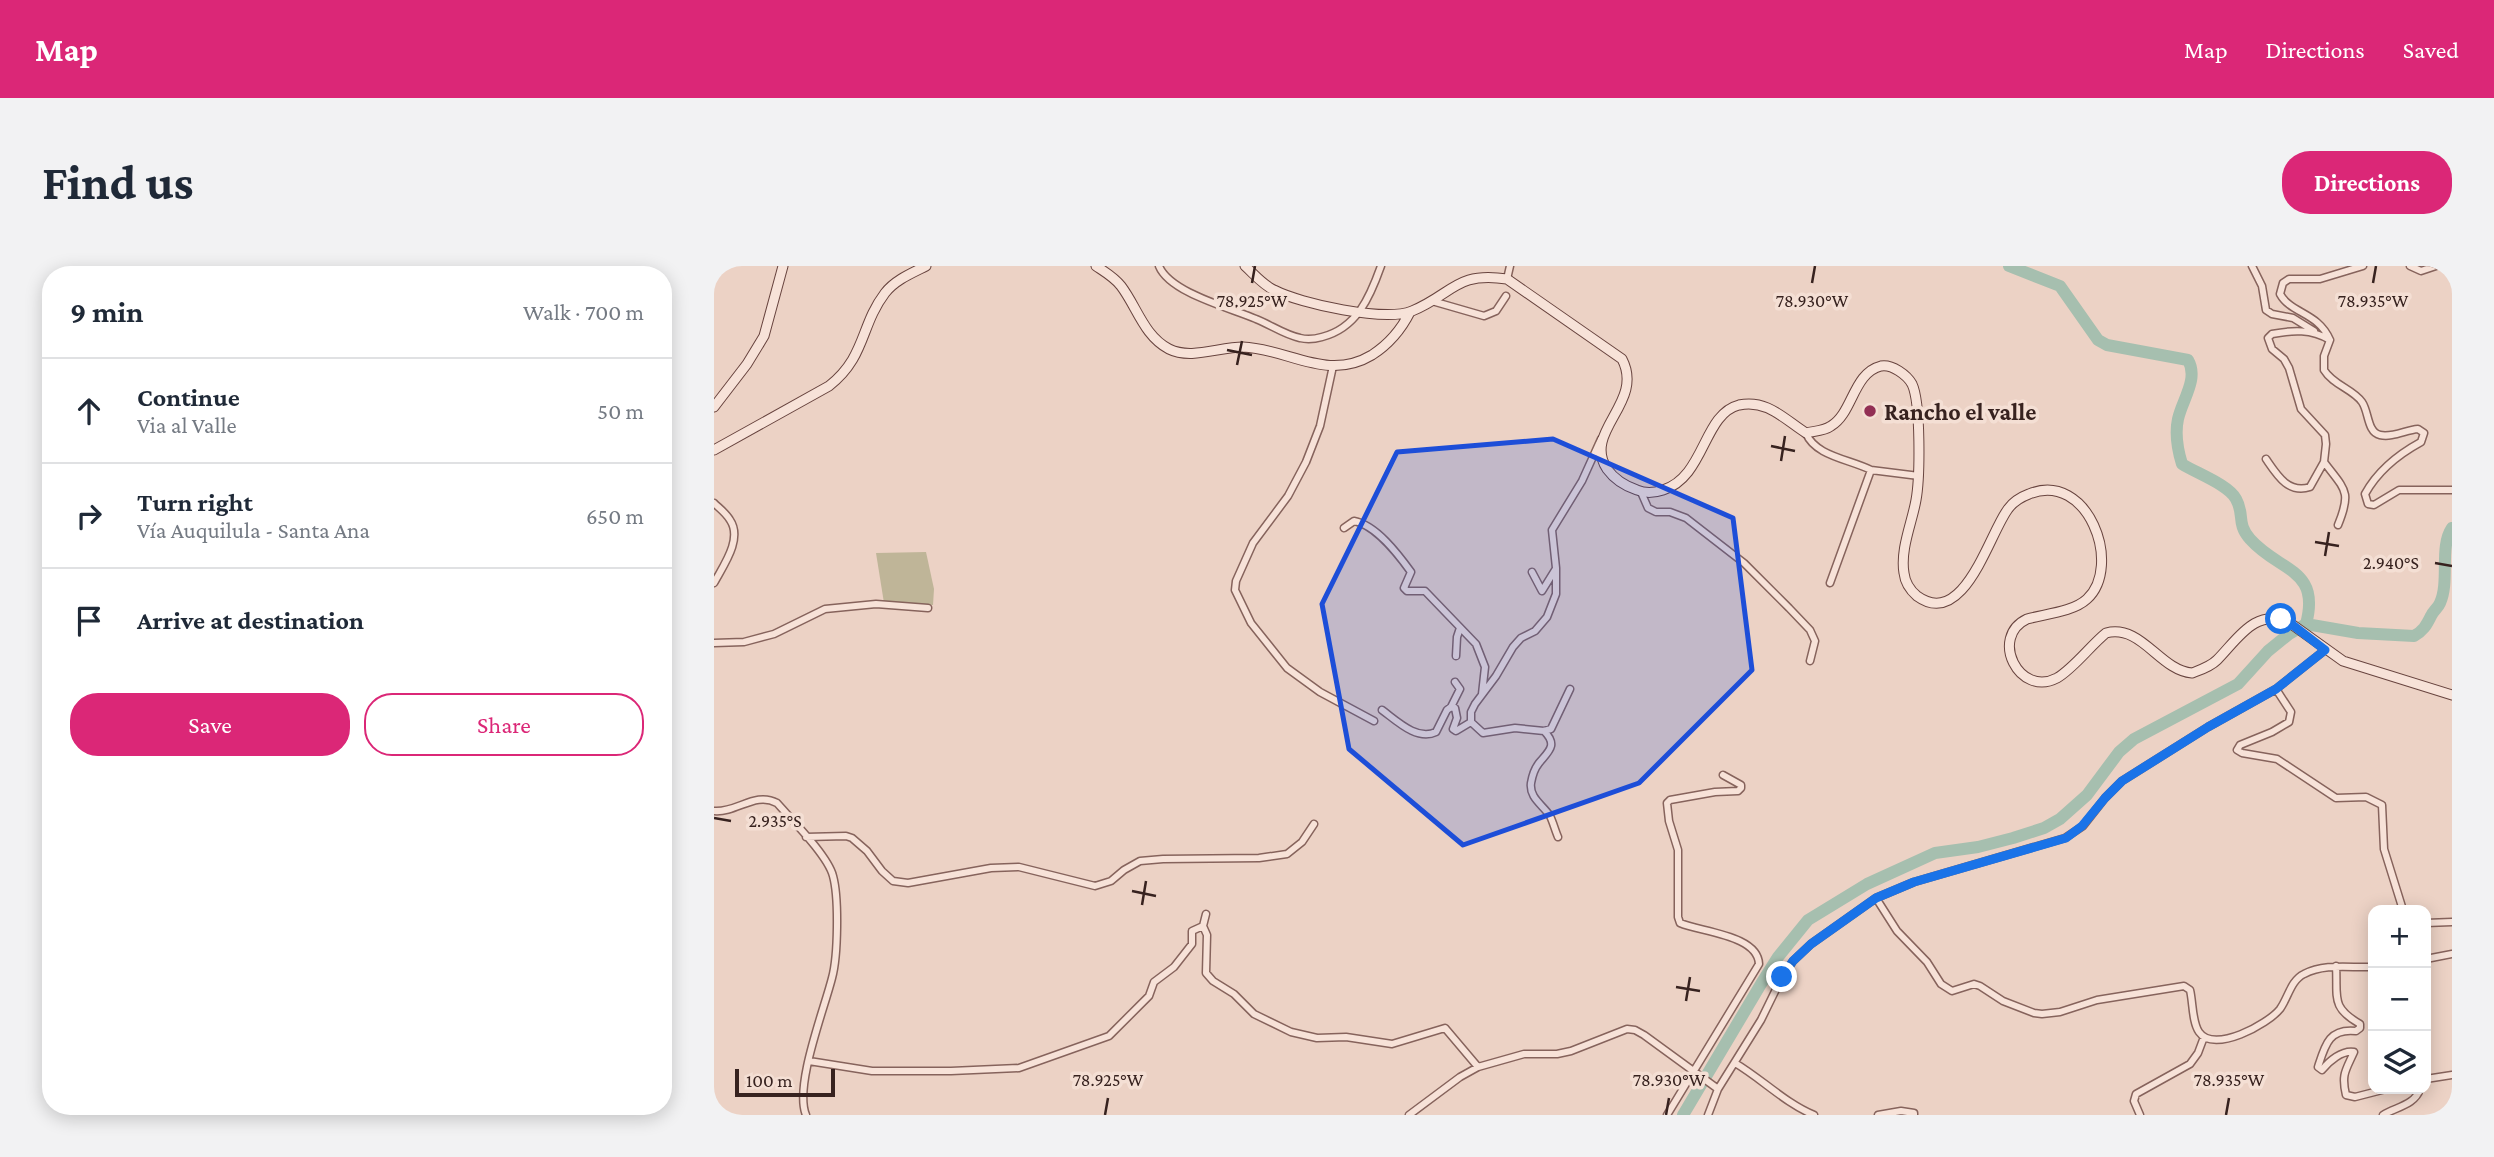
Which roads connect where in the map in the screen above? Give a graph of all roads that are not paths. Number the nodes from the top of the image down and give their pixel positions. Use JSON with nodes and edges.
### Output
{"nodes":[{"id":1,"x":783,"y":266,"type":"edge"},
{"id":2,"x":926,"y":266,"type":"edge"},
{"id":3,"x":1096,"y":266,"type":"edge"},
{"id":4,"x":1159,"y":266,"type":"edge"},
{"id":5,"x":1245,"y":266,"type":"edge"},
{"id":6,"x":1381,"y":266,"type":"edge"},
{"id":7,"x":1510,"y":266,"type":"edge"},
{"id":8,"x":2252,"y":266,"type":"edge"},
{"id":9,"x":2363,"y":266,"type":"edge"},
{"id":10,"x":2410,"y":266,"type":"edge"},
{"id":11,"x":2436,"y":266,"type":"edge"},
{"id":12,"x":1507,"y":279,"type":"junction"},
{"id":13,"x":1506,"y":296,"type":"dead end"},
{"id":14,"x":1430,"y":300,"type":"junction"},
{"id":15,"x":1360,"y":311,"type":"junction"},
{"id":16,"x":1410,"y":312,"type":"junction"},
{"id":17,"x":2315,"y":332,"type":"junction"},
{"id":18,"x":2330,"y":340,"type":"junction"},
{"id":19,"x":1333,"y":366,"type":"junction"},
{"id":20,"x":714,"y":407,"type":"edge"},
{"id":21,"x":1605,"y":431,"type":"junction"},
{"id":22,"x":1806,"y":433,"type":"junction"},
{"id":23,"x":714,"y":450,"type":"edge"},
{"id":24,"x":2266,"y":459,"type":"dead end"},
{"id":25,"x":2324,"y":463,"type":"junction"},
{"id":26,"x":1871,"y":470,"type":"junction"},
{"id":27,"x":1919,"y":477,"type":"junction"},
{"id":28,"x":2452,"y":490,"type":"edge"},
{"id":29,"x":1641,"y":492,"type":"junction"},
{"id":30,"x":714,"y":503,"type":"edge"},
{"id":31,"x":2338,"y":525,"type":"dead end"},
{"id":32,"x":1344,"y":528,"type":"dead end"},
{"id":33,"x":1556,"y":568,"type":"junction"},
{"id":34,"x":1532,"y":572,"type":"dead end"},
{"id":35,"x":714,"y":583,"type":"edge"},
{"id":36,"x":1830,"y":583,"type":"dead end"},
{"id":37,"x":928,"y":608,"type":"dead end"},
{"id":38,"x":1460,"y":628,"type":"junction"},
{"id":39,"x":714,"y":643,"type":"edge"},
{"id":40,"x":2322,"y":648,"type":"junction"},
{"id":41,"x":1456,"y":656,"type":"dead end"},
{"id":42,"x":1810,"y":661,"type":"dead end"},
{"id":43,"x":1455,"y":682,"type":"dead end"},
{"id":44,"x":1570,"y":689,"type":"dead end"},
{"id":45,"x":2276,"y":689,"type":"junction"},
{"id":46,"x":2452,"y":695,"type":"edge"},
{"id":47,"x":1482,"y":696,"type":"junction"},
{"id":48,"x":1451,"y":707,"type":"junction"},
{"id":49,"x":1382,"y":710,"type":"dead end"},
{"id":50,"x":1374,"y":721,"type":"dead end"},
{"id":51,"x":1471,"y":722,"type":"junction"},
{"id":52,"x":1544,"y":731,"type":"junction"},
{"id":53,"x":1723,"y":775,"type":"dead end"},
{"id":54,"x":714,"y":811,"type":"edge"},
{"id":55,"x":1314,"y":824,"type":"dead end"},
{"id":56,"x":806,"y":837,"type":"junction"},
{"id":57,"x":1558,"y":837,"type":"dead end"},
{"id":58,"x":1876,"y":898,"type":"junction"},
{"id":59,"x":2401,"y":905,"type":"edge"},
{"id":60,"x":1206,"y":914,"type":"dead end"},
{"id":61,"x":2452,"y":922,"type":"edge"},
{"id":62,"x":2431,"y":923,"type":"edge"},
{"id":63,"x":1203,"y":926,"type":"junction"},
{"id":64,"x":2452,"y":954,"type":"edge"},
{"id":65,"x":2431,"y":958,"type":"edge"},
{"id":66,"x":2336,"y":966,"type":"junction"},
{"id":67,"x":2368,"y":967,"type":"edge"},
{"id":68,"x":2204,"y":1037,"type":"junction"},
{"id":69,"x":809,"y":1061,"type":"junction"},
{"id":70,"x":1735,"y":1063,"type":"junction"},
{"id":71,"x":1478,"y":1067,"type":"junction"},
{"id":72,"x":1696,"y":1073,"type":"junction"},
{"id":73,"x":2452,"y":1075,"type":"edge"},
{"id":74,"x":2431,"y":1078,"type":"edge"},
{"id":75,"x":1715,"y":1087,"type":"junction"},
{"id":76,"x":2368,"y":1094,"type":"edge"},
{"id":77,"x":2417,"y":1094,"type":"edge"},
{"id":78,"x":806,"y":1115,"type":"edge"},
{"id":79,"x":1409,"y":1115,"type":"edge"},
{"id":80,"x":1667,"y":1115,"type":"edge"},
{"id":81,"x":1708,"y":1115,"type":"edge"},
{"id":82,"x":1814,"y":1115,"type":"edge"},
{"id":83,"x":1878,"y":1115,"type":"edge"},
{"id":84,"x":1914,"y":1115,"type":"edge"},
{"id":85,"x":2140,"y":1115,"type":"edge"},
{"id":86,"x":2383,"y":1115,"type":"edge"}],
"edges":[{"from":1,"to":20,"type":"main road"},
{"from":2,"to":23,"type":"main road"},
{"from":3,"to":19,"type":"main road"},
{"from":4,"to":15,"type":"street"},
{"from":5,"to":15,"type":"main road"},
{"from":6,"to":15,"type":"street"},
{"from":7,"to":12,"type":"street"},
{"from":8,"to":17,"type":"street"},
{"from":9,"to":18,"type":"street"},
{"from":10,"to":11,"type":"street"},
{"from":12,"to":14,"type":"main road"},
{"from":12,"to":21,"type":"main road"},
{"from":13,"to":14,"type":"street"},
{"from":14,"to":16,"type":"main road"},
{"from":15,"to":16,"type":"main road"},
{"from":16,"to":19,"type":"main road"},
{"from":17,"to":18,"type":"street"},
{"from":17,"to":25,"type":"street"},
{"from":18,"to":28,"type":"street"},
{"from":19,"to":50,"type":"street"},
{"from":21,"to":29,"type":"main road"},
{"from":21,"to":33,"type":"street"},
{"from":22,"to":26,"type":"street"},
{"from":22,"to":27,"type":"main road"},
{"from":22,"to":29,"type":"main road"},
{"from":24,"to":25,"type":"street"},
{"from":25,"to":31,"type":"street"},
{"from":26,"to":27,"type":"street"},
{"from":26,"to":36,"type":"street"},
{"from":27,"to":40,"type":"main road"},
{"from":29,"to":42,"type":"street"},
{"from":30,"to":35,"type":"street"},
{"from":32,"to":38,"type":"street"},
{"from":33,"to":34,"type":"street"},
{"from":33,"to":47,"type":"street"},
{"from":37,"to":39,"type":"street"},
{"from":38,"to":41,"type":"street"},
{"from":38,"to":47,"type":"street"},
{"from":40,"to":45,"type":"street"},
{"from":40,"to":46,"type":"main road"},
{"from":43,"to":48,"type":"street"},
{"from":44,"to":52,"type":"street"},
{"from":45,"to":58,"type":"street"},
{"from":45,"to":59,"type":"street"},
{"from":47,"to":51,"type":"street"},
{"from":48,"to":49,"type":"street"},
{"from":48,"to":51,"type":"street"},
{"from":51,"to":52,"type":"street"},
{"from":52,"to":57,"type":"street"},
{"from":53,"to":72,"type":"street"},
{"from":54,"to":56,"type":"street"},
{"from":55,"to":56,"type":"street"},
{"from":56,"to":69,"type":"street"},
{"from":58,"to":68,"type":"street"},
{"from":58,"to":70,"type":"street"},
{"from":60,"to":63,"type":"street"},
{"from":61,"to":62,"type":"street"},
{"from":63,"to":69,"type":"street"},
{"from":63,"to":71,"type":"street"},
{"from":64,"to":65,"type":"street"},
{"from":66,"to":67,"type":"street"},
{"from":66,"to":68,"type":"street"},
{"from":66,"to":76,"type":"street"},
{"from":68,"to":85,"type":"street"},
{"from":69,"to":78,"type":"street"},
{"from":70,"to":75,"type":"street"},
{"from":70,"to":82,"type":"street"},
{"from":71,"to":72,"type":"street"},
{"from":71,"to":79,"type":"street"},
{"from":72,"to":75,"type":"street"},
{"from":72,"to":80,"type":"street"},
{"from":73,"to":74,"type":"street"},
{"from":75,"to":81,"type":"street"},
{"from":77,"to":86,"type":"street"},
{"from":83,"to":84,"type":"street"}]}
